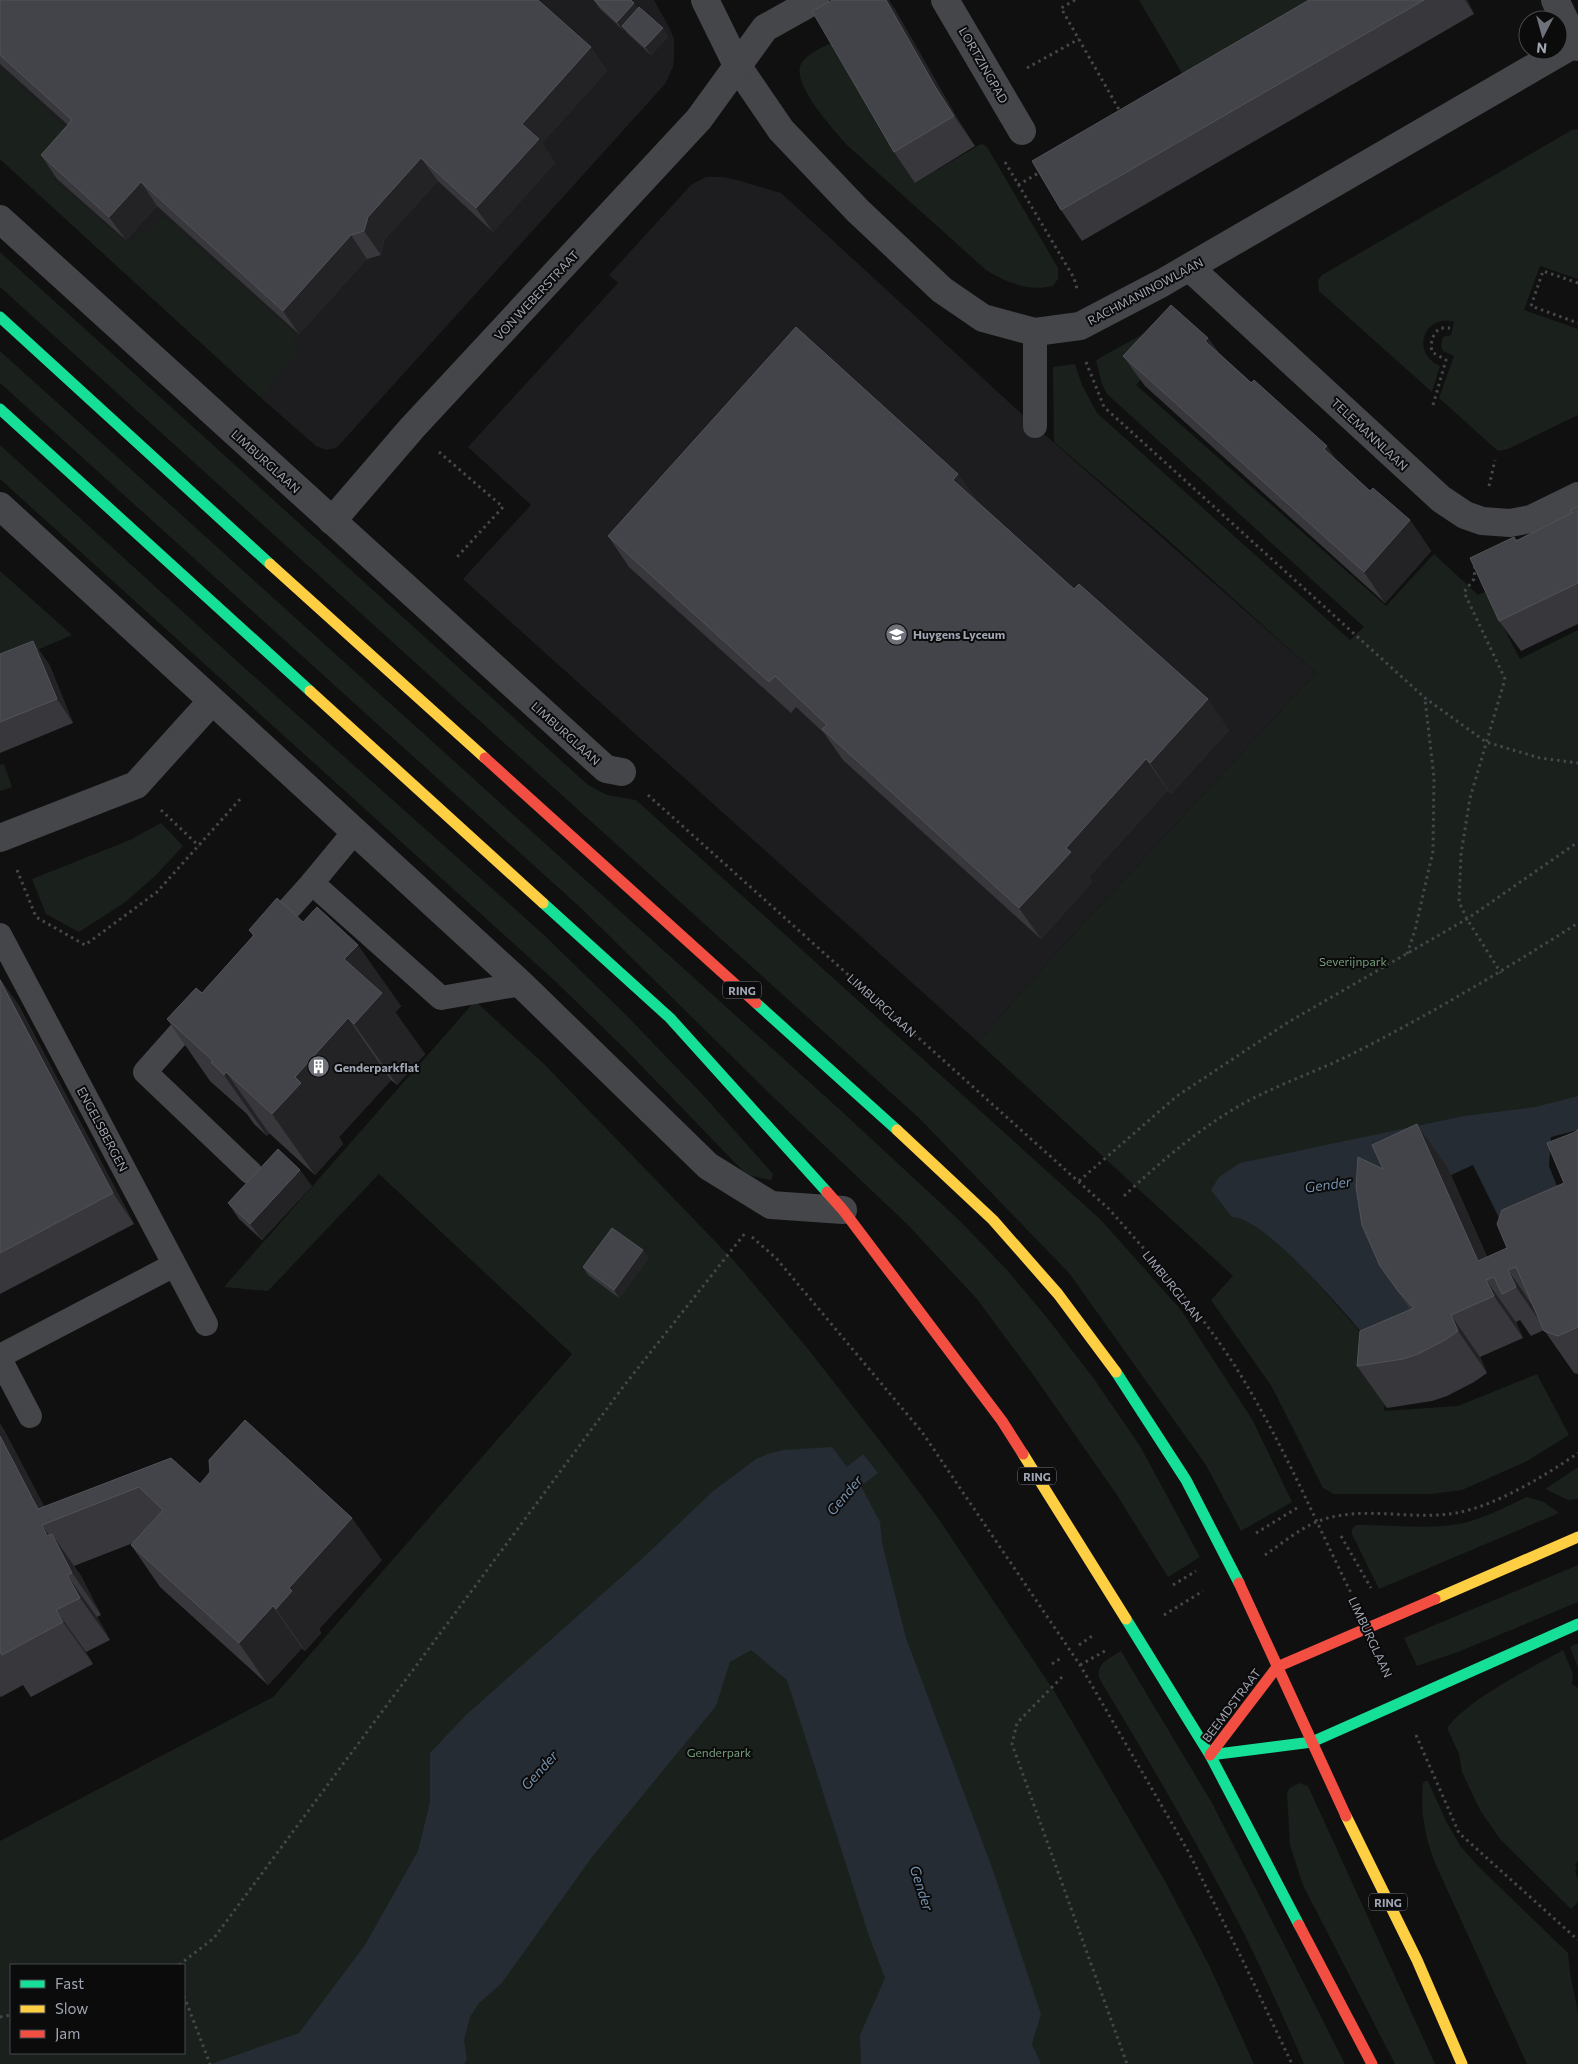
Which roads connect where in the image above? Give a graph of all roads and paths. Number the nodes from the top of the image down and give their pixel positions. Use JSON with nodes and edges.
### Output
{"nodes":[{"id":1,"x":705,"y":0,"type":"edge"},
{"id":2,"x":816,"y":0,"type":"edge"},
{"id":3,"x":945,"y":0,"type":"edge"},
{"id":4,"x":1075,"y":0,"type":"edge"},
{"id":5,"x":1555,"y":0,"type":"edge"},
{"id":6,"x":1079,"y":39,"type":"junction"},
{"id":7,"x":1577,"y":45,"type":"edge"},
{"id":8,"x":738,"y":67,"type":"junction"},
{"id":9,"x":996,"y":86,"type":"junction"},
{"id":10,"x":1122,"y":114,"type":"edge"},
{"id":11,"x":1022,"y":131,"type":"dead end"},
{"id":12,"x":1043,"y":170,"type":"edge"},
{"id":13,"x":1018,"y":185,"type":"dead end"},
{"id":14,"x":0,"y":219,"type":"edge"},
{"id":15,"x":1190,"y":268,"type":"junction"},
{"id":16,"x":1578,"y":283,"type":"edge"},
{"id":17,"x":0,"y":317,"type":"edge"},
{"id":18,"x":1578,"y":323,"type":"edge"},
{"id":19,"x":1080,"y":326,"type":"junction"},
{"id":20,"x":1450,"y":328,"type":"dead end"},
{"id":21,"x":1035,"y":332,"type":"junction"},
{"id":22,"x":1433,"y":405,"type":"dead end"},
{"id":23,"x":0,"y":409,"type":"edge"},
{"id":24,"x":1035,"y":426,"type":"dead end"},
{"id":25,"x":434,"y":447,"type":"dead end"},
{"id":26,"x":1495,"y":460,"type":"dead end"},
{"id":27,"x":1488,"y":493,"type":"dead end"},
{"id":28,"x":1578,"y":496,"type":"edge"},
{"id":29,"x":0,"y":506,"type":"edge"},
{"id":30,"x":332,"y":521,"type":"junction"},
{"id":31,"x":457,"y":557,"type":"dead end"},
{"id":32,"x":1476,"y":560,"type":"edge"},
{"id":33,"x":1425,"y":698,"type":"junction"},
{"id":34,"x":212,"y":700,"type":"junction"},
{"id":35,"x":1486,"y":742,"type":"junction"},
{"id":36,"x":1578,"y":763,"type":"edge"},
{"id":37,"x":622,"y":772,"type":"joint"},
{"id":38,"x":136,"y":785,"type":"junction"},
{"id":39,"x":242,"y":797,"type":"dead end"},
{"id":40,"x":355,"y":831,"type":"junction"},
{"id":41,"x":2,"y":838,"type":"edge"},
{"id":42,"x":1578,"y":842,"type":"edge"},
{"id":43,"x":199,"y":846,"type":"junction"},
{"id":44,"x":312,"y":883,"type":"junction"},
{"id":45,"x":1467,"y":919,"type":"junction"},
{"id":46,"x":1578,"y":923,"type":"edge"},
{"id":47,"x":0,"y":935,"type":"edge"},
{"id":48,"x":254,"y":948,"type":"edge"},
{"id":49,"x":1407,"y":955,"type":"junction"},
{"id":50,"x":1501,"y":973,"type":"junction"},
{"id":51,"x":522,"y":984,"type":"junction"},
{"id":52,"x":216,"y":992,"type":"edge"},
{"id":53,"x":250,"y":1172,"type":"dead end"},
{"id":54,"x":1079,"y":1182,"type":"junction"},
{"id":55,"x":1124,"y":1196,"type":"dead end"},
{"id":56,"x":843,"y":1210,"type":"junction"},
{"id":57,"x":174,"y":1265,"type":"junction"},
{"id":58,"x":206,"y":1324,"type":"dead end"},
{"id":59,"x":0,"y":1358,"type":"edge"},
{"id":60,"x":30,"y":1416,"type":"dead end"},
{"id":61,"x":1578,"y":1453,"type":"edge"},
{"id":62,"x":1297,"y":1508,"type":"dead end"},
{"id":63,"x":1317,"y":1522,"type":"junction"},
{"id":64,"x":1255,"y":1534,"type":"dead end"},
{"id":65,"x":1341,"y":1536,"type":"dead end"},
{"id":66,"x":1578,"y":1537,"type":"edge"},
{"id":67,"x":1202,"y":1567,"type":"dead end"},
{"id":68,"x":1233,"y":1572,"type":"junction"},
{"id":69,"x":1173,"y":1585,"type":"dead end"},
{"id":70,"x":1372,"y":1590,"type":"dead end"},
{"id":71,"x":1578,"y":1624,"type":"edge"},
{"id":72,"x":1368,"y":1628,"type":"junction"},
{"id":73,"x":1134,"y":1632,"type":"junction"},
{"id":74,"x":1061,"y":1658,"type":"dead end"},
{"id":75,"x":1052,"y":1664,"type":"dead end"},
{"id":76,"x":1080,"y":1666,"type":"junction"},
{"id":77,"x":1276,"y":1667,"type":"junction"},
{"id":78,"x":1062,"y":1677,"type":"dead end"},
{"id":79,"x":1401,"y":1703,"type":"junction"},
{"id":80,"x":1312,"y":1742,"type":"junction"},
{"id":81,"x":1210,"y":1755,"type":"junction"},
{"id":82,"x":1578,"y":1940,"type":"edge"},
{"id":83,"x":181,"y":1964,"type":"edge"},
{"id":84,"x":185,"y":1999,"type":"edge"},
{"id":85,"x":1369,"y":2060,"type":"edge"},
{"id":86,"x":210,"y":2064,"type":"edge"},
{"id":87,"x":1128,"y":2064,"type":"edge"},
{"id":88,"x":1292,"y":2064,"type":"edge"},
{"id":89,"x":1462,"y":2064,"type":"edge"}],
"edges":[{"from":1,"to":8,"type":"street","name":"RACHMANINOWLAAN"},
{"from":2,"to":8,"type":"street","name":"VON WEBERSTRAAT"},
{"from":3,"to":9,"type":"street","name":"LORTZINGPAD"},
{"from":4,"to":6,"type":"path"},
{"from":5,"to":7,"type":"street"},
{"from":6,"to":9,"type":"path"},
{"from":6,"to":10,"type":"path"},
{"from":7,"to":15,"type":"street","name":"RACHMANINOWLAAN"},
{"from":8,"to":21,"type":"street","name":"RACHMANINOWLAAN"},
{"from":8,"to":30,"type":"street","name":"VON WEBERSTRAAT"},
{"from":9,"to":11,"type":"street","name":"LORTZINGPAD"},
{"from":12,"to":13,"type":"path"},
{"from":14,"to":30,"type":"street","name":"LIMBURGLAAN"},
{"from":15,"to":19,"type":"street","name":"RACHMANINOWLAAN"},
{"from":15,"to":28,"type":"street","name":"TELEMANNLAAN"},
{"from":16,"to":18,"type":"path"},
{"from":17,"to":68,"type":"main road","number":"RING"},
{"from":19,"to":21,"type":"street","name":"RACHMANINOWLAAN"},
{"from":19,"to":33,"type":"path"},
{"from":20,"to":22,"type":"path"},
{"from":21,"to":24,"type":"lane"},
{"from":23,"to":56,"type":"main road","number":"RING"},
{"from":25,"to":31,"type":"path"},
{"from":26,"to":27,"type":"path"},
{"from":29,"to":34,"type":"street"},
{"from":30,"to":37,"type":"street","name":"LIMBURGLAAN"},
{"from":32,"to":35,"type":"path"},
{"from":33,"to":35,"type":"path"},
{"from":33,"to":49,"type":"path"},
{"from":34,"to":38,"type":"street"},
{"from":34,"to":40,"type":"street"},
{"from":35,"to":36,"type":"path"},
{"from":35,"to":45,"type":"path"},
{"from":37,"to":54,"type":"path","name":"LIMBURGLAAN"},
{"from":38,"to":41,"type":"street"},
{"from":38,"to":43,"type":"path"},
{"from":39,"to":43,"type":"path"},
{"from":40,"to":44,"type":"lane"},
{"from":40,"to":51,"type":"street"},
{"from":41,"to":43,"type":"path"},
{"from":42,"to":45,"type":"path"},
{"from":44,"to":48,"type":"lane"},
{"from":44,"to":51,"type":"lane"},
{"from":45,"to":49,"type":"path"},
{"from":45,"to":50,"type":"path"},
{"from":46,"to":50,"type":"path"},
{"from":47,"to":57,"type":"lane","name":"ENGELSBERGEN"},
{"from":49,"to":54,"type":"path"},
{"from":50,"to":55,"type":"path"},
{"from":51,"to":56,"type":"street"},
{"from":52,"to":53,"type":"lane"},
{"from":54,"to":63,"type":"path","name":"LIMBURGLAAN"},
{"from":56,"to":73,"type":"main road","number":"RING"},
{"from":57,"to":58,"type":"lane","name":"ENGELSBERGEN"},
{"from":57,"to":59,"type":"lane"},
{"from":59,"to":60,"type":"lane"},
{"from":61,"to":63,"type":"path"},
{"from":62,"to":64,"type":"path"},
{"from":63,"to":68,"type":"path"},
{"from":63,"to":72,"type":"path","name":"LIMBURGLAAN"},
{"from":65,"to":70,"type":"path","name":"LIMBURGLAAN"},
{"from":66,"to":72,"type":"main road","name":"BEEMDSTRAAT"},
{"from":67,"to":69,"type":"path"},
{"from":68,"to":73,"type":"path"},
{"from":68,"to":77,"type":"main road","number":"RING"},
{"from":71,"to":79,"type":"main road","name":"BEEMDSTRAAT"},
{"from":72,"to":77,"type":"main road","name":"BEEMDSTRAAT"},
{"from":73,"to":76,"type":"path"},
{"from":73,"to":81,"type":"main road","number":"RING"},
{"from":74,"to":75,"type":"path"},
{"from":76,"to":83,"type":"path"},
{"from":76,"to":88,"type":"path"},
{"from":77,"to":80,"type":"main road","number":"RING"},
{"from":77,"to":81,"type":"main road","name":"BEEMDSTRAAT"},
{"from":78,"to":87,"type":"path"},
{"from":79,"to":80,"type":"main road","name":"BEEMDSTRAAT"},
{"from":79,"to":82,"type":"path"},
{"from":80,"to":81,"type":"main road","name":"BEEMDSTRAAT"},
{"from":80,"to":89,"type":"main road","number":"RING"},
{"from":81,"to":85,"type":"main road","number":"RING"},
{"from":84,"to":86,"type":"path"}]}
